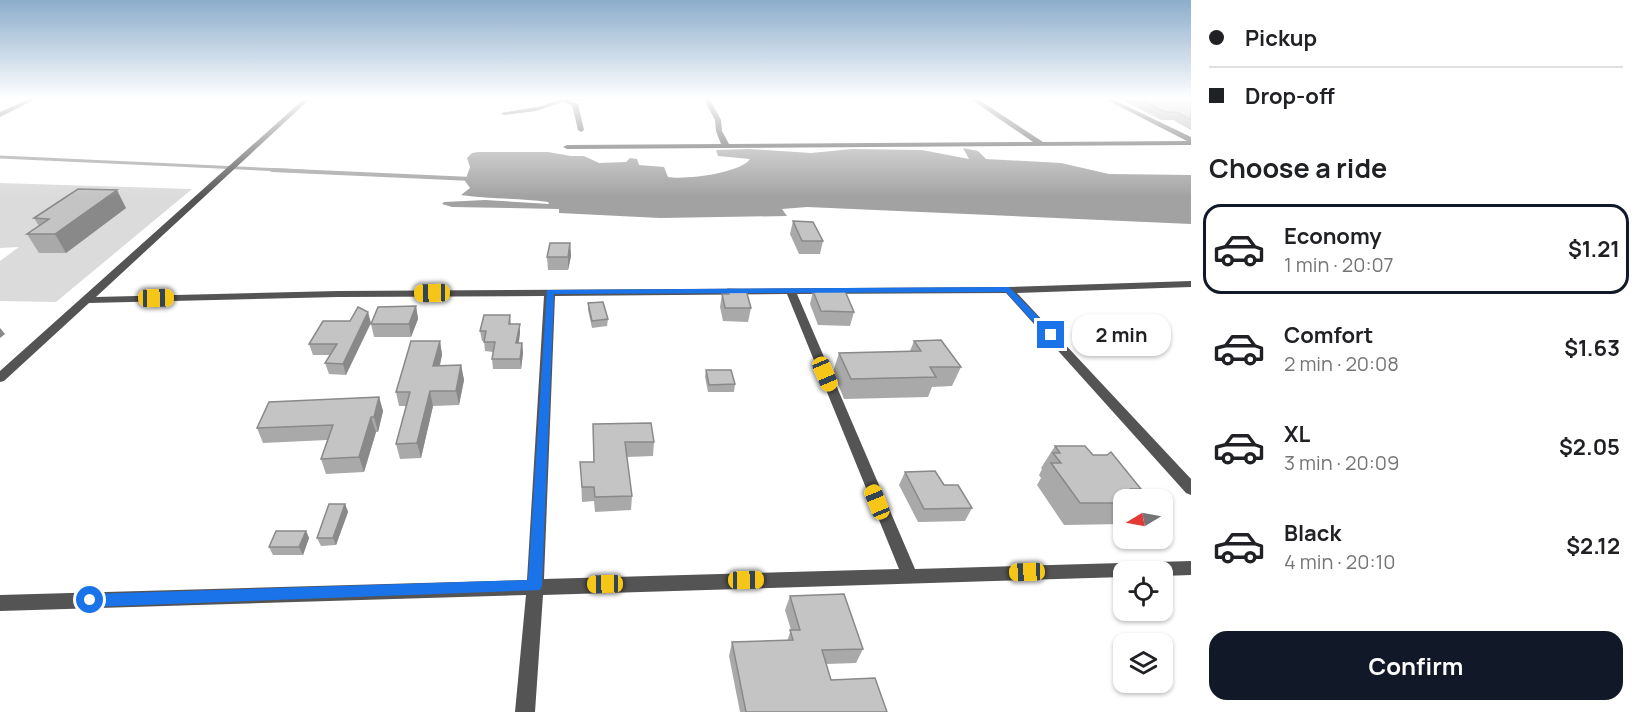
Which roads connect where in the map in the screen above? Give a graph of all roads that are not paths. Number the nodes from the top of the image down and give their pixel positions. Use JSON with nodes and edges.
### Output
{"nodes":[{"id":1,"x":270,"y":131,"type":"edge"},
{"id":2,"x":720,"y":131,"type":"edge"},
{"id":3,"x":1022,"y":131,"type":"edge"},
{"id":4,"x":1172,"y":131,"type":"edge"},
{"id":5,"x":1191,"y":141,"type":"edge"},
{"id":6,"x":1041,"y":144,"type":"junction"},
{"id":7,"x":726,"y":146,"type":"junction"},
{"id":8,"x":567,"y":147,"type":"dead end"},
{"id":9,"x":1191,"y":284,"type":"edge"},
{"id":10,"x":790,"y":290,"type":"junction"},
{"id":11,"x":1009,"y":290,"type":"junction"},
{"id":12,"x":550,"y":292,"type":"junction"},
{"id":13,"x":85,"y":300,"type":"junction"},
{"id":14,"x":0,"y":378,"type":"edge"},
{"id":15,"x":1191,"y":489,"type":"edge"},
{"id":16,"x":1191,"y":568,"type":"edge"},
{"id":17,"x":909,"y":576,"type":"junction"},
{"id":18,"x":535,"y":586,"type":"junction"},
{"id":19,"x":0,"y":603,"type":"edge"},
{"id":20,"x":525,"y":712,"type":"edge"}],
"edges":[{"from":1,"to":13,"type":"street"},
{"from":2,"to":7,"type":"street"},
{"from":3,"to":6,"type":"street"},
{"from":4,"to":5,"type":"street"},
{"from":5,"to":6,"type":"street"},
{"from":6,"to":7,"type":"street"},
{"from":7,"to":8,"type":"street"},
{"from":9,"to":11,"type":"street"},
{"from":10,"to":11,"type":"street"},
{"from":10,"to":12,"type":"street"},
{"from":10,"to":17,"type":"street"},
{"from":11,"to":15,"type":"street"},
{"from":12,"to":13,"type":"street"},
{"from":12,"to":18,"type":"street"},
{"from":13,"to":14,"type":"street"},
{"from":16,"to":17,"type":"street"},
{"from":17,"to":18,"type":"street"},
{"from":18,"to":19,"type":"street"},
{"from":18,"to":20,"type":"street"}]}
